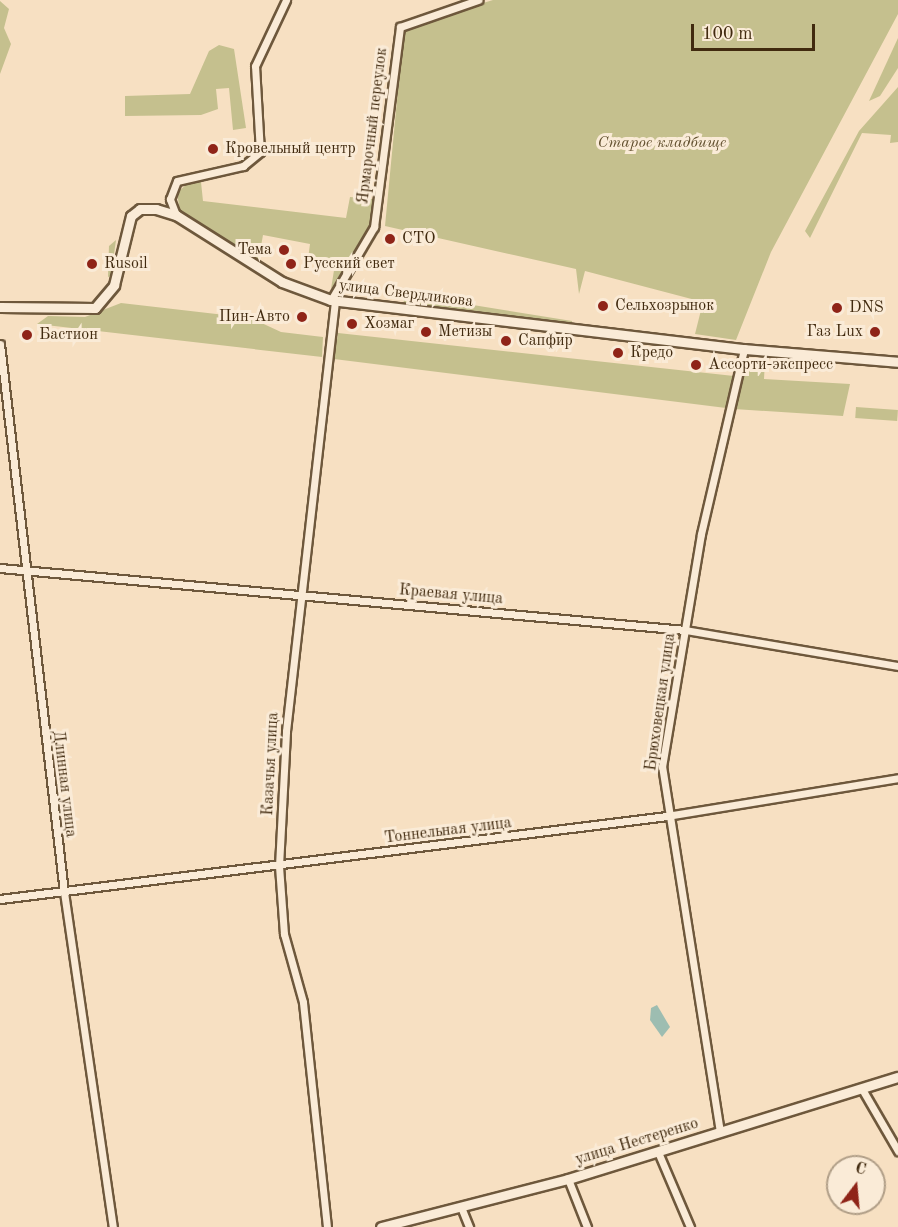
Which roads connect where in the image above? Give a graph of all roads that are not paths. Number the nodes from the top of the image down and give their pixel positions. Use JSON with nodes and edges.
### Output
{"nodes":[{"id":1,"x":286,"y":0,"type":"edge"},
{"id":2,"x":478,"y":0,"type":"edge"},
{"id":3,"x":176,"y":215,"type":"junction"},
{"id":4,"x":333,"y":301,"type":"junction"},
{"id":5,"x":0,"y":307,"type":"edge"},
{"id":6,"x":0,"y":344,"type":"edge"},
{"id":7,"x":744,"y":349,"type":"junction"},
{"id":8,"x":898,"y":362,"type":"edge"},
{"id":9,"x":0,"y":568,"type":"edge"},
{"id":10,"x":24,"y":570,"type":"junction"},
{"id":11,"x":299,"y":594,"type":"junction"},
{"id":12,"x":685,"y":630,"type":"junction"},
{"id":13,"x":898,"y":666,"type":"edge"},
{"id":14,"x":898,"y":778,"type":"edge"},
{"id":15,"x":667,"y":816,"type":"junction"},
{"id":16,"x":279,"y":866,"type":"junction"},
{"id":17,"x":64,"y":892,"type":"junction"},
{"id":18,"x":0,"y":899,"type":"edge"},
{"id":19,"x":898,"y":1077,"type":"edge"},
{"id":20,"x":862,"y":1089,"type":"junction"},
{"id":21,"x":720,"y":1132,"type":"junction"},
{"id":22,"x":898,"y":1151,"type":"edge"},
{"id":23,"x":658,"y":1152,"type":"junction"},
{"id":24,"x":568,"y":1179,"type":"junction"},
{"id":25,"x":461,"y":1207,"type":"junction"},
{"id":26,"x":113,"y":1227,"type":"edge"},
{"id":27,"x":327,"y":1227,"type":"edge"},
{"id":28,"x":381,"y":1227,"type":"edge"},
{"id":29,"x":469,"y":1227,"type":"edge"},
{"id":30,"x":587,"y":1227,"type":"edge"},
{"id":31,"x":690,"y":1227,"type":"edge"}],
"edges":[{"from":1,"to":3,"type":"street"},
{"from":2,"to":4,"type":"street","name":"Ярмарочный переулок"},
{"from":3,"to":4,"type":"street","name":"улица Свердликова"},
{"from":3,"to":5,"type":"street","name":"улица Свердликова"},
{"from":4,"to":7,"type":"street","name":"улица Свердликова"},
{"from":4,"to":11,"type":"street","name":"Казачья улица"},
{"from":6,"to":10,"type":"street","name":"Длинная улица"},
{"from":7,"to":8,"type":"street","name":"улица Свердликова"},
{"from":7,"to":12,"type":"street","name":"Брюховецкая улица"},
{"from":9,"to":10,"type":"street","name":"Краевая улица"},
{"from":10,"to":11,"type":"street","name":"Краевая улица"},
{"from":10,"to":17,"type":"street","name":"Длинная улица"},
{"from":11,"to":12,"type":"street","name":"Краевая улица"},
{"from":11,"to":16,"type":"street","name":"Казачья улица"},
{"from":12,"to":13,"type":"street","name":"Краевая улица"},
{"from":12,"to":15,"type":"street","name":"Брюховецкая улица"},
{"from":14,"to":15,"type":"street","name":"Тоннельная улица"},
{"from":15,"to":16,"type":"street","name":"Тоннельная улица"},
{"from":15,"to":21,"type":"street","name":"Брюховецкая улица"},
{"from":16,"to":17,"type":"street","name":"Тоннельная улица"},
{"from":16,"to":27,"type":"street","name":"Казачья улица"},
{"from":17,"to":18,"type":"street","name":"Тоннельная улица"},
{"from":17,"to":26,"type":"street","name":"Длинная улица"},
{"from":19,"to":20,"type":"street","name":"улица Нестеренко"},
{"from":20,"to":21,"type":"street","name":"улица Нестеренко"},
{"from":20,"to":22,"type":"street"},
{"from":21,"to":23,"type":"street","name":"улица Нестеренко"},
{"from":23,"to":24,"type":"street","name":"улица Нестеренко"},
{"from":23,"to":31,"type":"street"},
{"from":24,"to":25,"type":"street","name":"улица Нестеренко"},
{"from":24,"to":30,"type":"street"},
{"from":25,"to":28,"type":"street","name":"улица Нестеренко"},
{"from":25,"to":29,"type":"street"}]}
